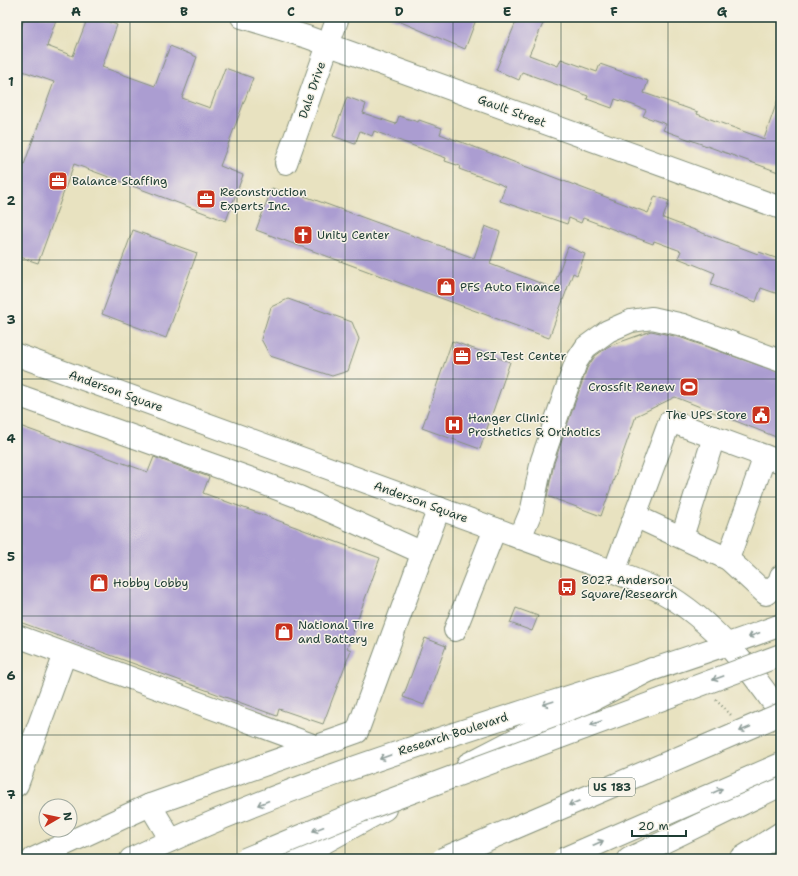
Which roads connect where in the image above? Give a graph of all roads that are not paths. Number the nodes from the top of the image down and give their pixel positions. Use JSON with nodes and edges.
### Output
{"nodes":[{"id":1,"x":242,"y":17,"type":"edge"},
{"id":2,"x":338,"y":17,"type":"edge"},
{"id":3,"x":327,"y":44,"type":"junction"},
{"id":4,"x":286,"y":162,"type":"dead end"},
{"id":5,"x":781,"y":208,"type":"edge"},
{"id":6,"x":17,"y":355,"type":"edge"},
{"id":7,"x":781,"y":361,"type":"edge"},
{"id":8,"x":17,"y":395,"type":"edge"},
{"id":9,"x":714,"y":437,"type":"junction"},
{"id":10,"x":773,"y":459,"type":"edge"},
{"id":11,"x":439,"y":508,"type":"junction"},
{"id":12,"x":635,"y":516,"type":"junction"},
{"id":13,"x":495,"y":529,"type":"junction"},
{"id":14,"x":520,"y":538,"type":"junction"},
{"id":15,"x":682,"y":538,"type":"junction"},
{"id":16,"x":423,"y":553,"type":"junction"},
{"id":17,"x":728,"y":559,"type":"junction"},
{"id":18,"x":614,"y":572,"type":"junction"},
{"id":19,"x":781,"y":576,"type":"edge"},
{"id":20,"x":781,"y":625,"type":"edge"},
{"id":21,"x":455,"y":630,"type":"dead end"},
{"id":22,"x":17,"y":636,"type":"edge"},
{"id":23,"x":727,"y":645,"type":"junction"},
{"id":24,"x":65,"y":654,"type":"junction"},
{"id":25,"x":781,"y":655,"type":"edge"},
{"id":26,"x":652,"y":669,"type":"junction"},
{"id":27,"x":781,"y":714,"type":"edge"},
{"id":28,"x":315,"y":746,"type":"junction"},
{"id":29,"x":781,"y":764,"type":"edge"},
{"id":30,"x":17,"y":785,"type":"edge"},
{"id":31,"x":781,"y":785,"type":"edge"},
{"id":32,"x":150,"y":805,"type":"junction"},
{"id":33,"x":781,"y":833,"type":"edge"},
{"id":34,"x":170,"y":840,"type":"junction"},
{"id":35,"x":17,"y":857,"type":"edge"},
{"id":36,"x":24,"y":859,"type":"edge"},
{"id":37,"x":34,"y":859,"type":"edge"},
{"id":38,"x":131,"y":859,"type":"edge"},
{"id":39,"x":245,"y":859,"type":"edge"},
{"id":40,"x":294,"y":859,"type":"edge"},
{"id":41,"x":442,"y":859,"type":"edge"},
{"id":42,"x":562,"y":859,"type":"edge"},
{"id":43,"x":629,"y":859,"type":"edge"},
{"id":44,"x":740,"y":859,"type":"edge"}],
"edges":[{"from":1,"to":3,"type":"main road","name":"Gault Street"},
{"from":2,"to":3,"type":"main road","name":"Dale Drive"},
{"from":3,"to":4,"type":"main road","name":"Dale Drive"},
{"from":3,"to":5,"type":"main road","name":"Gault Street"},
{"from":6,"to":11,"type":"main road","name":"Anderson Square"},
{"from":7,"to":14,"type":"main road"},
{"from":8,"to":16,"type":"main road"},
{"from":9,"to":10,"type":"main road"},
{"from":9,"to":12,"type":"main road"},
{"from":9,"to":15,"type":"main road"},
{"from":10,"to":17,"type":"main road"},
{"from":11,"to":13,"type":"main road","name":"Anderson Square"},
{"from":11,"to":16,"type":"main road"},
{"from":12,"to":15,"type":"main road"},
{"from":12,"to":18,"type":"main road"},
{"from":13,"to":14,"type":"main road","name":"Anderson Square"},
{"from":13,"to":21,"type":"main road"},
{"from":14,"to":18,"type":"main road","name":"Anderson Square"},
{"from":15,"to":17,"type":"main road"},
{"from":16,"to":28,"type":"main road"},
{"from":17,"to":19,"type":"main road"},
{"from":18,"to":23,"type":"main road","name":"Anderson Square"},
{"from":20,"to":23,"type":"main road","name":"Research Boulevard","one_way":true},
{"from":22,"to":24,"type":"main road"},
{"from":23,"to":26,"type":"main road","name":"Research Boulevard"},
{"from":23,"to":27,"type":"main road","name":"Anderson Square"},
{"from":24,"to":28,"type":"main road"},
{"from":24,"to":30,"type":"main road"},
{"from":25,"to":39,"type":"main road","one_way":true,"bridge":true},
{"from":26,"to":34,"type":"main road","name":"Research Boulevard","one_way":true},
{"from":26,"to":40,"type":"main road"},
{"from":27,"to":41,"type":"main road","number":"US 183","one_way":true,"bridge":true},
{"from":28,"to":32,"type":"main road"},
{"from":42,"to":29,"type":"main road","one_way":true,"bridge":true},
{"from":31,"to":43,"type":"main road"},
{"from":32,"to":34,"type":"main road"},
{"from":32,"to":37,"type":"main road"},
{"from":33,"to":44,"type":"main road"},
{"from":34,"to":38,"type":"main road","name":"Research Boulevard"},
{"from":35,"to":36,"type":"main road"}]}
